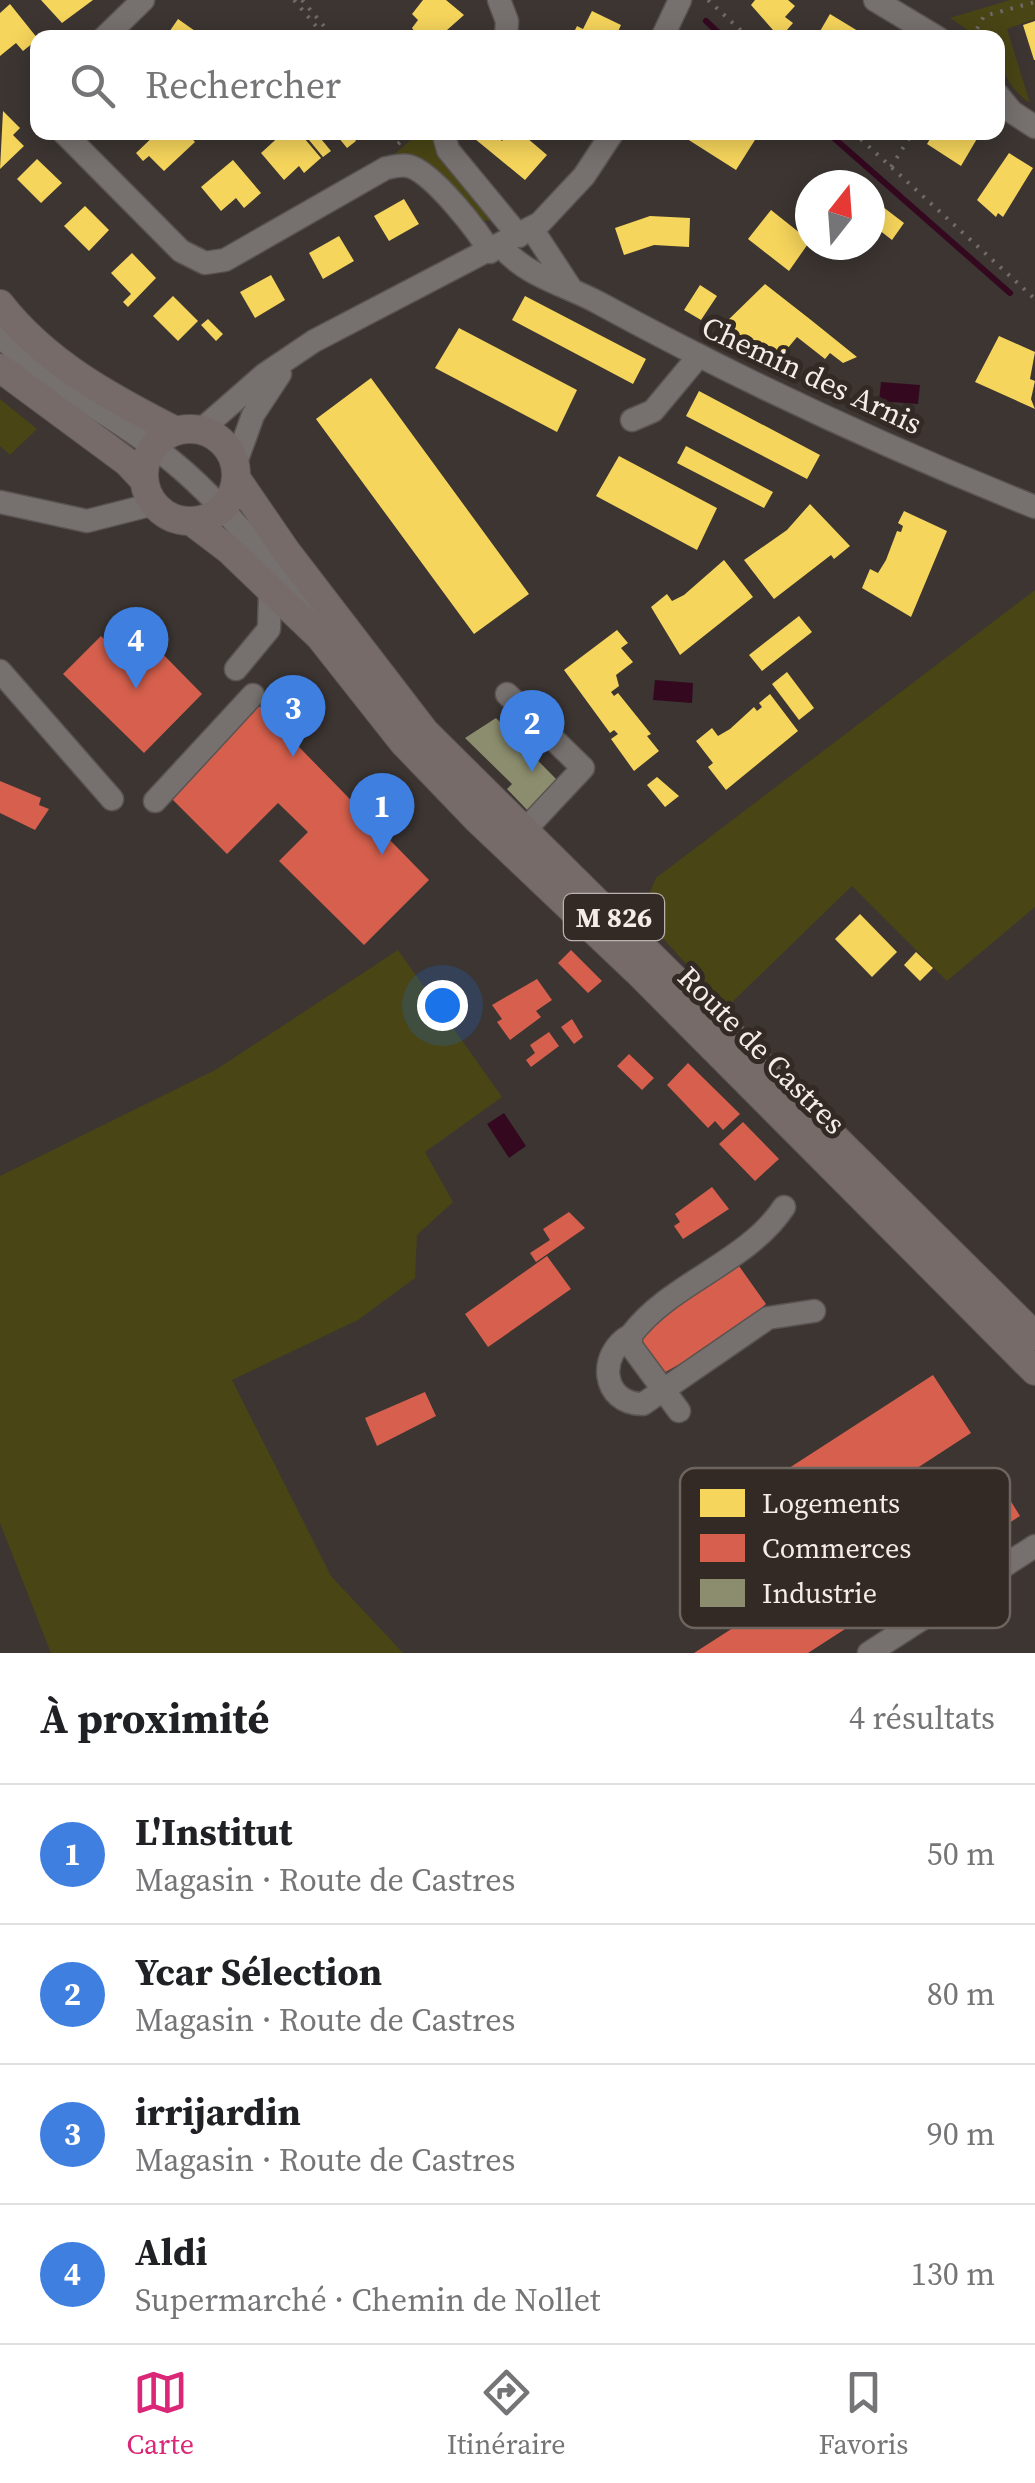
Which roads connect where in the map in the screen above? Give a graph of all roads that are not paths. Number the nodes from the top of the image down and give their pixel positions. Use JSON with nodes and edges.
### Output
{"nodes":[{"id":1,"x":143,"y":0,"type":"edge"},
{"id":2,"x":498,"y":0,"type":"edge"},
{"id":3,"x":680,"y":0,"type":"edge"},
{"id":4,"x":876,"y":0,"type":"edge"},
{"id":5,"x":112,"y":30,"type":"edge"},
{"id":6,"x":506,"y":30,"type":"edge"},
{"id":7,"x":666,"y":30,"type":"edge"},
{"id":8,"x":925,"y":30,"type":"edge"},
{"id":9,"x":1005,"y":104,"type":"edge"},
{"id":10,"x":1035,"y":127,"type":"edge"},
{"id":11,"x":71,"y":140,"type":"edge"},
{"id":12,"x":445,"y":140,"type":"edge"},
{"id":13,"x":607,"y":140,"type":"edge"},
{"id":14,"x":511,"y":241,"type":"junction"},
{"id":15,"x":570,"y":287,"type":"junction"},
{"id":16,"x":0,"y":304,"type":"edge"},
{"id":17,"x":0,"y":336,"type":"edge"},
{"id":18,"x":698,"y":357,"type":"junction"},
{"id":19,"x":290,"y":359,"type":"junction"},
{"id":20,"x":0,"y":368,"type":"edge"},
{"id":21,"x":632,"y":420,"type":"dead end"},
{"id":22,"x":177,"y":436,"type":"junction"},
{"id":23,"x":236,"y":472,"type":"junction"},
{"id":24,"x":149,"y":492,"type":"junction"},
{"id":25,"x":0,"y":502,"type":"edge"},
{"id":26,"x":1035,"y":507,"type":"edge"},
{"id":27,"x":222,"y":508,"type":"junction"},
{"id":28,"x":191,"y":521,"type":"junction"},
{"id":29,"x":273,"y":583,"type":"junction"},
{"id":30,"x":236,"y":669,"type":"dead end"},
{"id":31,"x":0,"y":671,"type":"edge"},
{"id":32,"x":507,"y":694,"type":"dead end"},
{"id":33,"x":253,"y":695,"type":"dead end"},
{"id":34,"x":112,"y":799,"type":"dead end"},
{"id":35,"x":155,"y":801,"type":"dead end"},
{"id":36,"x":523,"y":832,"type":"junction"},
{"id":37,"x":784,"y":1207,"type":"dead end"},
{"id":38,"x":963,"y":1264,"type":"junction"},
{"id":39,"x":968,"y":1304,"type":"junction"},
{"id":40,"x":814,"y":1310,"type":"dead end"},
{"id":41,"x":1035,"y":1336,"type":"edge"},
{"id":42,"x":631,"y":1340,"type":"junction"},
{"id":43,"x":1035,"y":1354,"type":"edge"},
{"id":44,"x":1035,"y":1371,"type":"edge"},
{"id":45,"x":665,"y":1391,"type":"junction"},
{"id":46,"x":679,"y":1411,"type":"dead end"},
{"id":47,"x":1035,"y":1546,"type":"edge"},
{"id":48,"x":1010,"y":1562,"type":"edge"},
{"id":49,"x":909,"y":1628,"type":"edge"},
{"id":50,"x":870,"y":1653,"type":"edge"}],
"edges":[{"from":1,"to":5,"type":"street"},
{"from":2,"to":6,"type":"street"},
{"from":3,"to":7,"type":"street"},
{"from":4,"to":8,"type":"street"},
{"from":9,"to":10,"type":"street"},
{"from":11,"to":14,"type":"street"},
{"from":12,"to":14,"type":"street"},
{"from":13,"to":14,"type":"street"},
{"from":14,"to":15,"type":"street","name":"Chemin des Arnis"},
{"from":14,"to":15,"type":"street","name":"Chemin des Arnis"},
{"from":14,"to":19,"type":"street"},
{"from":15,"to":18,"type":"street","name":"Chemin des Arnis"},
{"from":16,"to":22,"type":"main road","number":"M 826"},
{"from":17,"to":22,"type":"street"},
{"from":18,"to":21,"type":"street"},
{"from":18,"to":26,"type":"street","name":"Chemin des Arnis"},
{"from":19,"to":22,"type":"street"},
{"from":19,"to":23,"type":"street"},
{"from":20,"to":24,"type":"main road","number":"M 826"},
{"from":22,"to":23,"type":"main road","number":"M 826"},
{"from":22,"to":24,"type":"main road"},
{"from":22,"to":27,"type":"street"},
{"from":23,"to":27,"type":"main road"},
{"from":23,"to":36,"type":"main road","name":"Route de Castres","number":"M 826"},
{"from":24,"to":25,"type":"street"},
{"from":24,"to":28,"type":"main road","number":"M 826"},
{"from":27,"to":28,"type":"main road"},
{"from":27,"to":29,"type":"street"},
{"from":28,"to":29,"type":"main road","name":"Route de Castres","number":"M 826"},
{"from":29,"to":30,"type":"street"},
{"from":29,"to":38,"type":"street"},
{"from":29,"to":39,"type":"main road","name":"Route de Castres","number":"M 826"},
{"from":31,"to":34,"type":"street"},
{"from":32,"to":36,"type":"street"},
{"from":33,"to":35,"type":"street"},
{"from":36,"to":38,"type":"main road","name":"Route de Castres","number":"M 826"},
{"from":37,"to":42,"type":"street"},
{"from":38,"to":41,"type":"main road","name":"Route de Castres","number":"M 826"},
{"from":39,"to":43,"type":"street"},
{"from":39,"to":44,"type":"main road","name":"Route de Castres","number":"M 826"},
{"from":40,"to":45,"type":"street"},
{"from":42,"to":45,"type":"street"},
{"from":42,"to":45,"type":"street"},
{"from":45,"to":46,"type":"street"},
{"from":47,"to":48,"type":"street"},
{"from":49,"to":50,"type":"street"}]}
